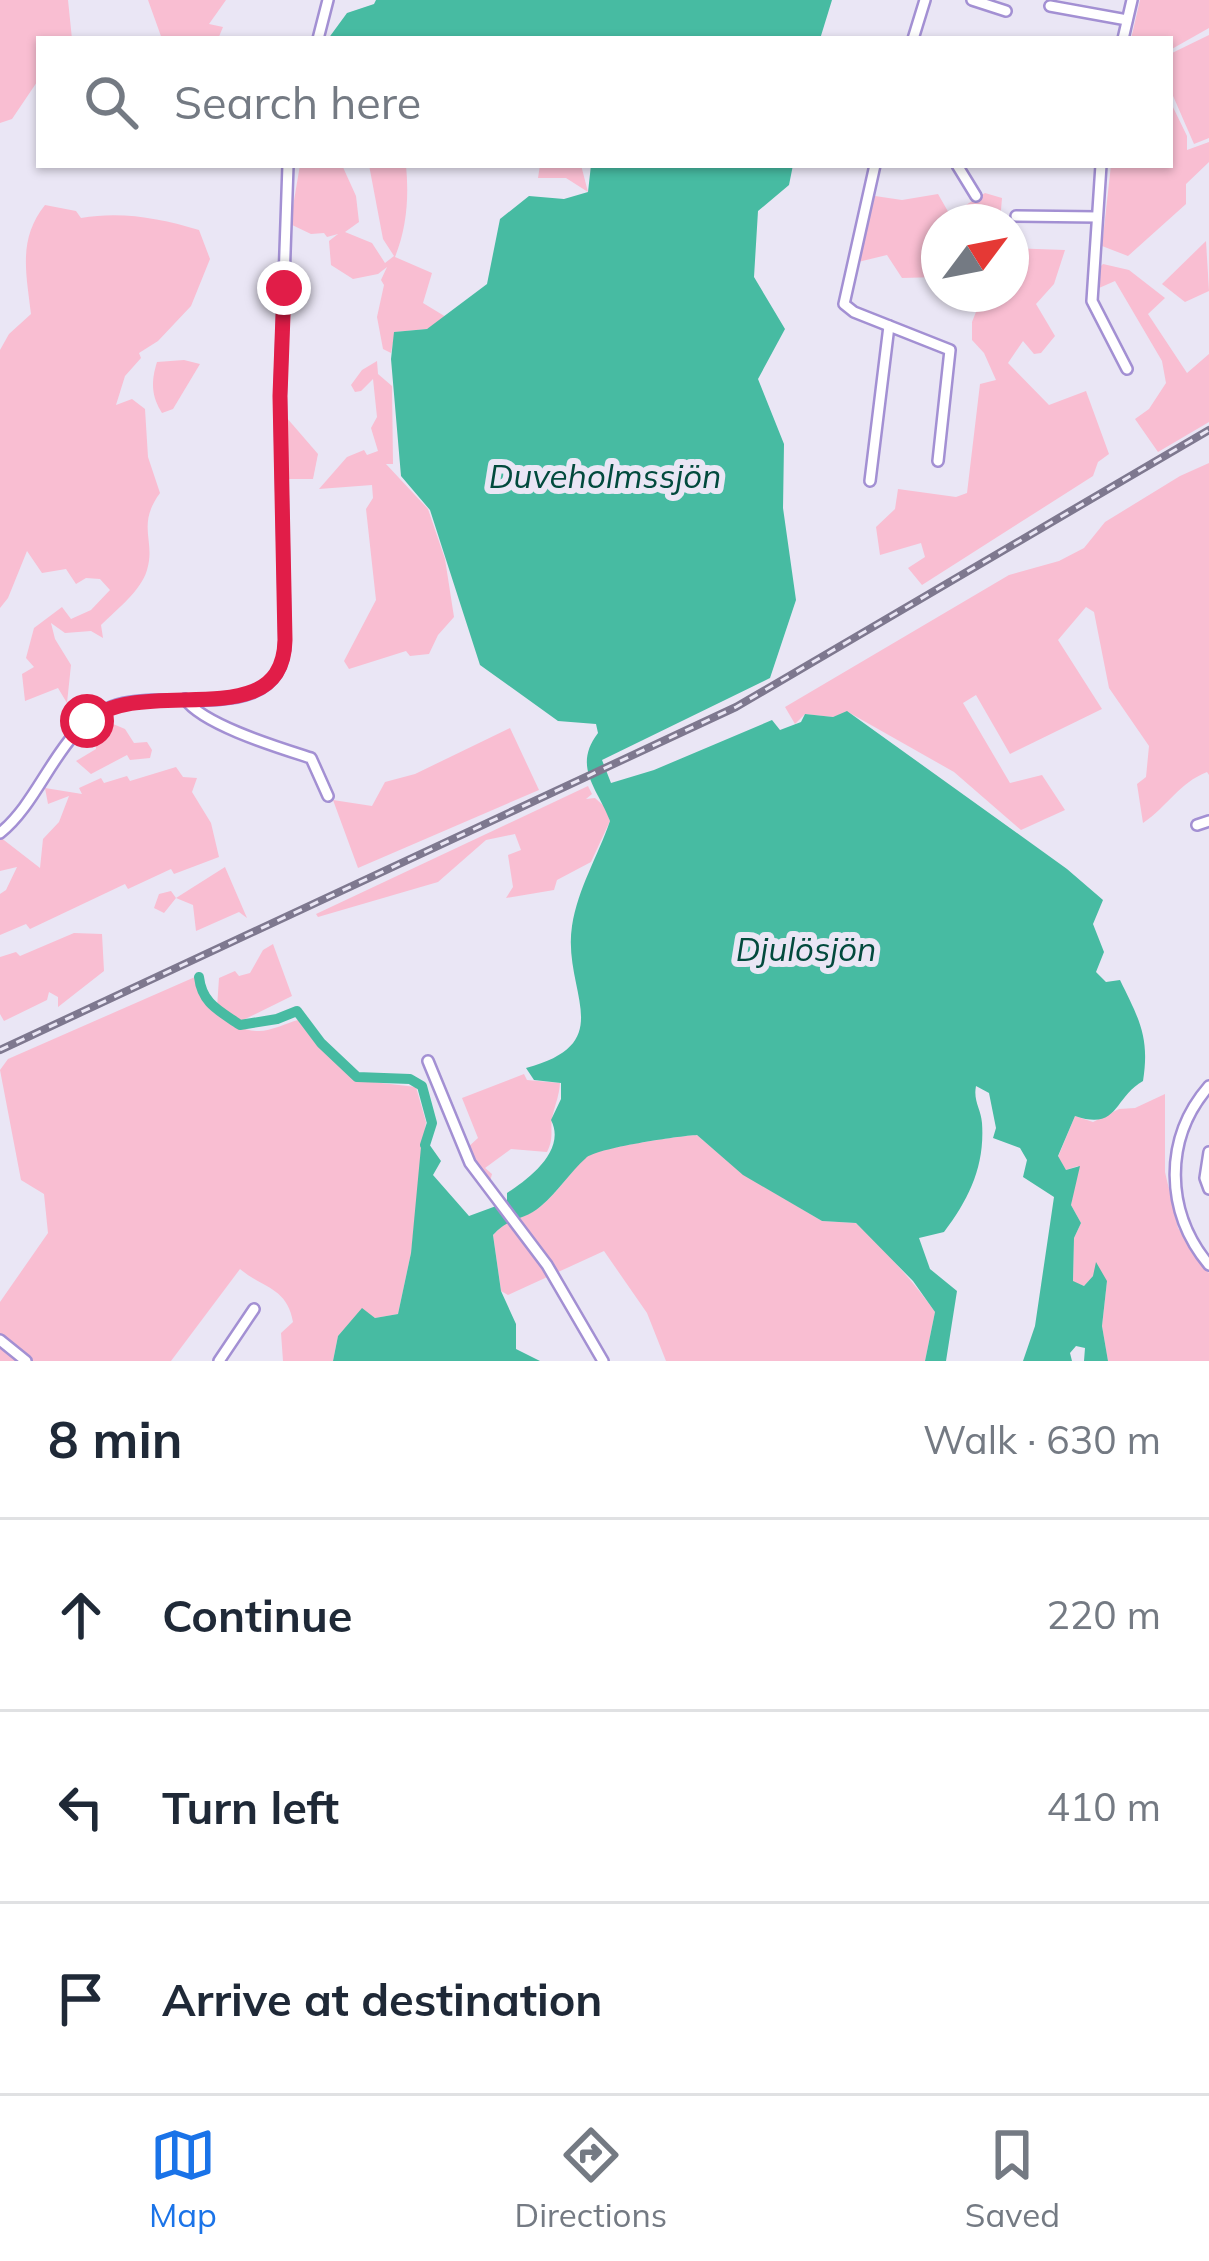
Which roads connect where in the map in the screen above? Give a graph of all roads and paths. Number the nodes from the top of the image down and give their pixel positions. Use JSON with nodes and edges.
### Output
{"nodes":[{"id":1,"x":328,"y":0,"type":"edge"},
{"id":2,"x":925,"y":0,"type":"edge"},
{"id":3,"x":972,"y":0,"type":"edge"},
{"id":4,"x":1132,"y":0,"type":"edge"},
{"id":5,"x":1050,"y":6,"type":"dead end"},
{"id":6,"x":1006,"y":11,"type":"dead end"},
{"id":7,"x":1127,"y":20,"type":"junction"},
{"id":8,"x":319,"y":36,"type":"edge"},
{"id":9,"x":914,"y":36,"type":"edge"},
{"id":10,"x":1124,"y":36,"type":"edge"},
{"id":11,"x":288,"y":168,"type":"edge"},
{"id":12,"x":874,"y":168,"type":"edge"},
{"id":13,"x":959,"y":168,"type":"edge"},
{"id":14,"x":1101,"y":168,"type":"edge"},
{"id":15,"x":976,"y":196,"type":"dead end"},
{"id":16,"x":1029,"y":215,"type":"edge"},
{"id":17,"x":1097,"y":217,"type":"junction"},
{"id":18,"x":889,"y":326,"type":"junction"},
{"id":19,"x":1127,"y":369,"type":"dead end"},
{"id":20,"x":938,"y":461,"type":"dead end"},
{"id":21,"x":870,"y":481,"type":"dead end"},
{"id":22,"x":185,"y":699,"type":"junction"},
{"id":23,"x":328,"y":796,"type":"dead end"},
{"id":24,"x":1209,"y":821,"type":"edge"},
{"id":25,"x":1197,"y":825,"type":"dead end"},
{"id":26,"x":0,"y":833,"type":"edge"},
{"id":27,"x":428,"y":1060,"type":"dead end"},
{"id":28,"x":1209,"y":1087,"type":"edge"},
{"id":29,"x":1209,"y":1152,"type":"edge"},
{"id":30,"x":1209,"y":1189,"type":"edge"},
{"id":31,"x":1209,"y":1265,"type":"edge"},
{"id":32,"x":254,"y":1309,"type":"dead end"},
{"id":33,"x":0,"y":1340,"type":"edge"},
{"id":34,"x":26,"y":1361,"type":"edge"},
{"id":35,"x":220,"y":1361,"type":"edge"},
{"id":36,"x":603,"y":1361,"type":"edge"}],
"edges":[{"from":1,"to":8,"type":"street"},
{"from":2,"to":9,"type":"street"},
{"from":3,"to":6,"type":"street"},
{"from":4,"to":7,"type":"street"},
{"from":5,"to":7,"type":"street"},
{"from":7,"to":10,"type":"street"},
{"from":11,"to":22,"type":"street"},
{"from":12,"to":18,"type":"street"},
{"from":13,"to":15,"type":"street"},
{"from":14,"to":17,"type":"street"},
{"from":16,"to":17,"type":"street"},
{"from":17,"to":19,"type":"street"},
{"from":18,"to":20,"type":"street"},
{"from":18,"to":21,"type":"street"},
{"from":22,"to":23,"type":"street"},
{"from":22,"to":26,"type":"street"},
{"from":24,"to":25,"type":"street"},
{"from":27,"to":36,"type":"street"},
{"from":28,"to":31,"type":"street"},
{"from":29,"to":30,"type":"street"},
{"from":32,"to":35,"type":"street"},
{"from":33,"to":34,"type":"street"}]}
